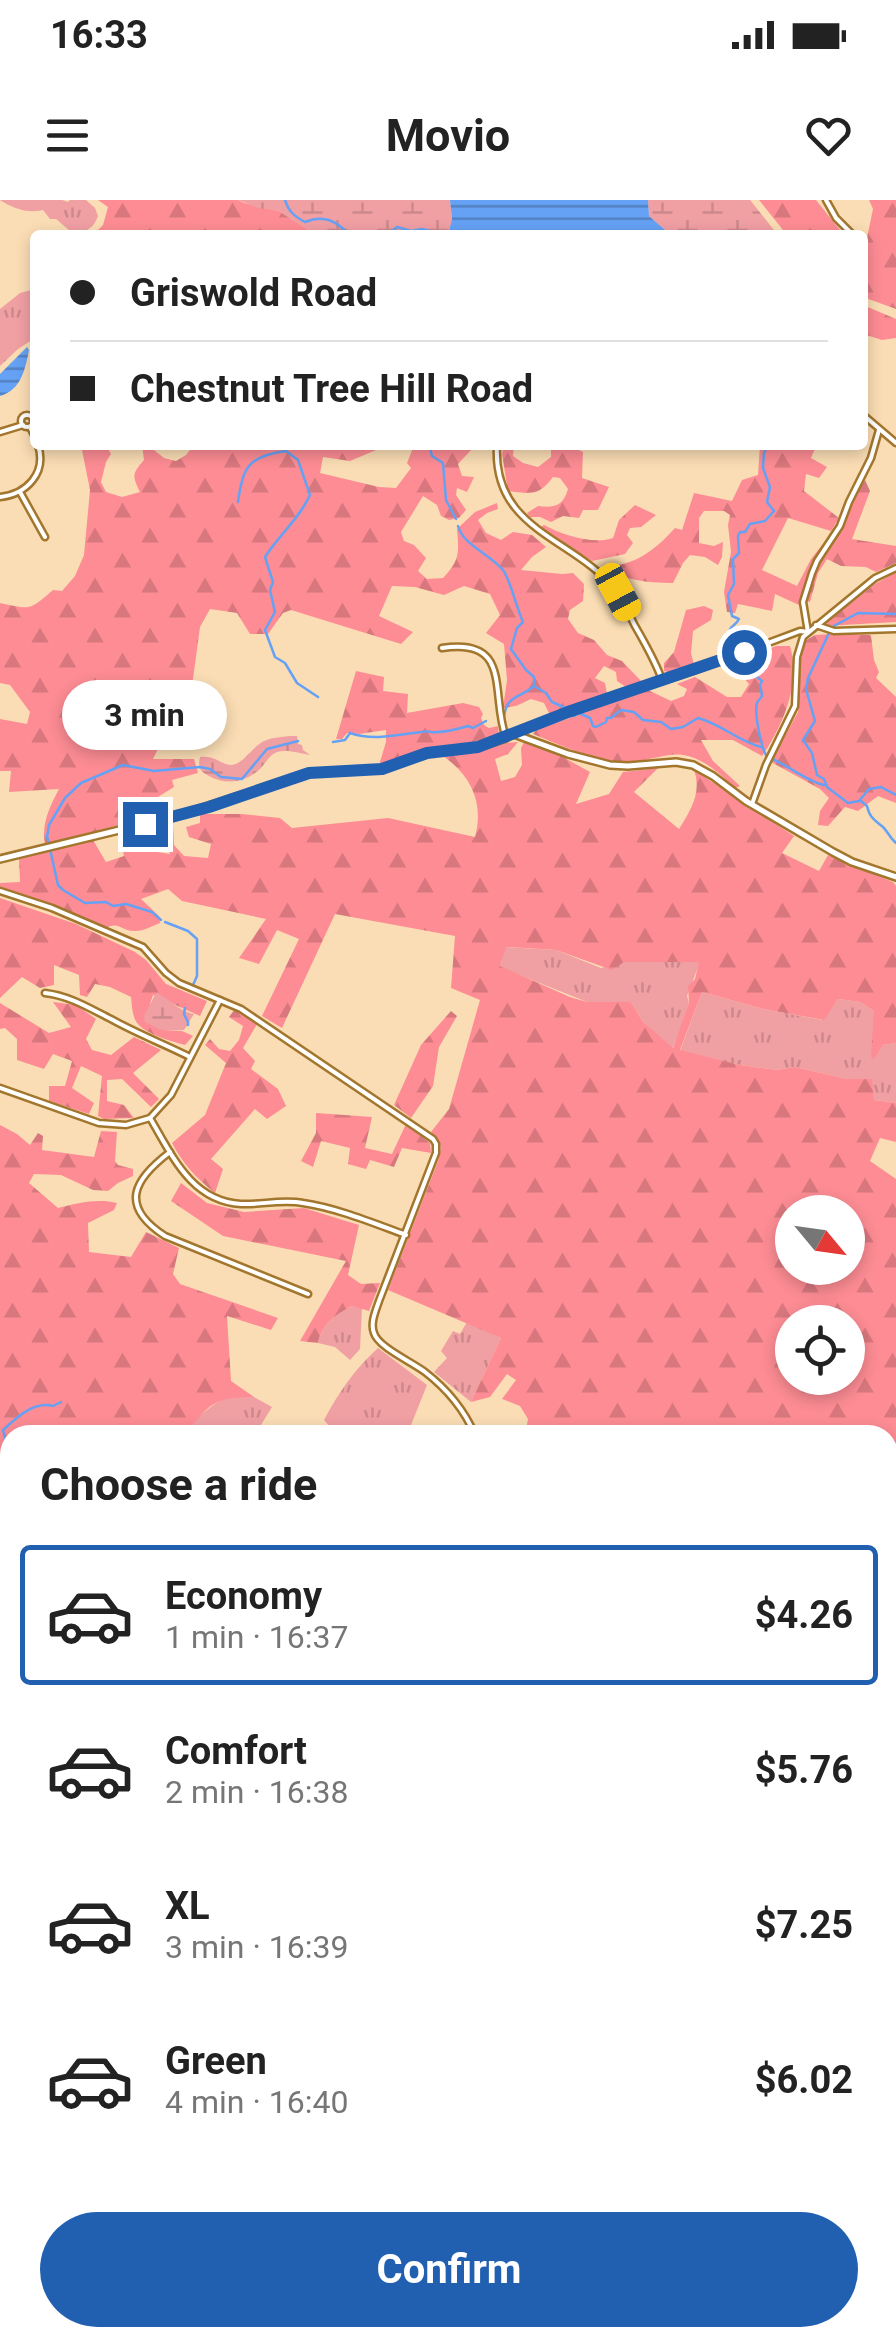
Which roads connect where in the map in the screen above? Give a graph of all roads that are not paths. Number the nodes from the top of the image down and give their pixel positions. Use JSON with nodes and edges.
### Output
{"nodes":[{"id":1,"x":826,"y":200,"type":"edge"},
{"id":2,"x":848,"y":230,"type":"edge"},
{"id":3,"x":30,"y":416,"type":"edge"},
{"id":4,"x":868,"y":420,"type":"edge"},
{"id":5,"x":22,"y":424,"type":"junction"},
{"id":6,"x":30,"y":427,"type":"edge"},
{"id":7,"x":879,"y":430,"type":"junction"},
{"id":8,"x":0,"y":432,"type":"edge"},
{"id":9,"x":896,"y":443,"type":"edge"},
{"id":10,"x":38,"y":450,"type":"edge"},
{"id":11,"x":497,"y":450,"type":"edge"},
{"id":12,"x":20,"y":492,"type":"junction"},
{"id":13,"x":0,"y":496,"type":"edge"},
{"id":14,"x":46,"y":537,"type":"dead end"},
{"id":15,"x":896,"y":568,"type":"edge"},
{"id":16,"x":816,"y":626,"type":"junction"},
{"id":17,"x":896,"y":628,"type":"edge"},
{"id":18,"x":808,"y":632,"type":"junction"},
{"id":19,"x":786,"y":636,"type":"junction"},
{"id":20,"x":795,"y":643,"type":"junction"},
{"id":21,"x":442,"y":648,"type":"dead end"},
{"id":22,"x":662,"y":680,"type":"junction"},
{"id":23,"x":514,"y":734,"type":"junction"},
{"id":24,"x":506,"y":738,"type":"junction"},
{"id":25,"x":752,"y":804,"type":"junction"},
{"id":26,"x":0,"y":859,"type":"edge"},
{"id":27,"x":896,"y":877,"type":"edge"},
{"id":28,"x":0,"y":891,"type":"edge"},
{"id":29,"x":45,"y":993,"type":"dead end"},
{"id":30,"x":221,"y":999,"type":"junction"},
{"id":31,"x":190,"y":1058,"type":"junction"},
{"id":32,"x":0,"y":1088,"type":"edge"},
{"id":33,"x":150,"y":1118,"type":"junction"},
{"id":34,"x":170,"y":1152,"type":"junction"},
{"id":35,"x":406,"y":1235,"type":"junction"},
{"id":36,"x":308,"y":1294,"type":"dead end"},
{"id":37,"x":470,"y":1425,"type":"edge"}],
"edges":[{"from":1,"to":2,"type":"street"},
{"from":3,"to":5,"type":"street"},
{"from":4,"to":7,"type":"street"},
{"from":5,"to":6,"type":"street"},
{"from":5,"to":8,"type":"street"},
{"from":7,"to":9,"type":"street"},
{"from":7,"to":18,"type":"street"},
{"from":10,"to":12,"type":"street"},
{"from":11,"to":22,"type":"street"},
{"from":12,"to":13,"type":"street"},
{"from":12,"to":14,"type":"street"},
{"from":15,"to":16,"type":"street"},
{"from":16,"to":17,"type":"street"},
{"from":16,"to":18,"type":"street"},
{"from":18,"to":19,"type":"street"},
{"from":18,"to":20,"type":"street"},
{"from":19,"to":20,"type":"street"},
{"from":19,"to":22,"type":"street"},
{"from":20,"to":25,"type":"street"},
{"from":21,"to":24,"type":"street"},
{"from":22,"to":23,"type":"street"},
{"from":23,"to":24,"type":"street"},
{"from":23,"to":25,"type":"street"},
{"from":24,"to":26,"type":"street"},
{"from":25,"to":27,"type":"street"},
{"from":28,"to":30,"type":"street"},
{"from":29,"to":31,"type":"street"},
{"from":30,"to":31,"type":"street"},
{"from":30,"to":35,"type":"street"},
{"from":31,"to":33,"type":"street"},
{"from":32,"to":33,"type":"street"},
{"from":33,"to":34,"type":"street"},
{"from":34,"to":35,"type":"street"},
{"from":34,"to":36,"type":"street"},
{"from":35,"to":37,"type":"street"}]}
